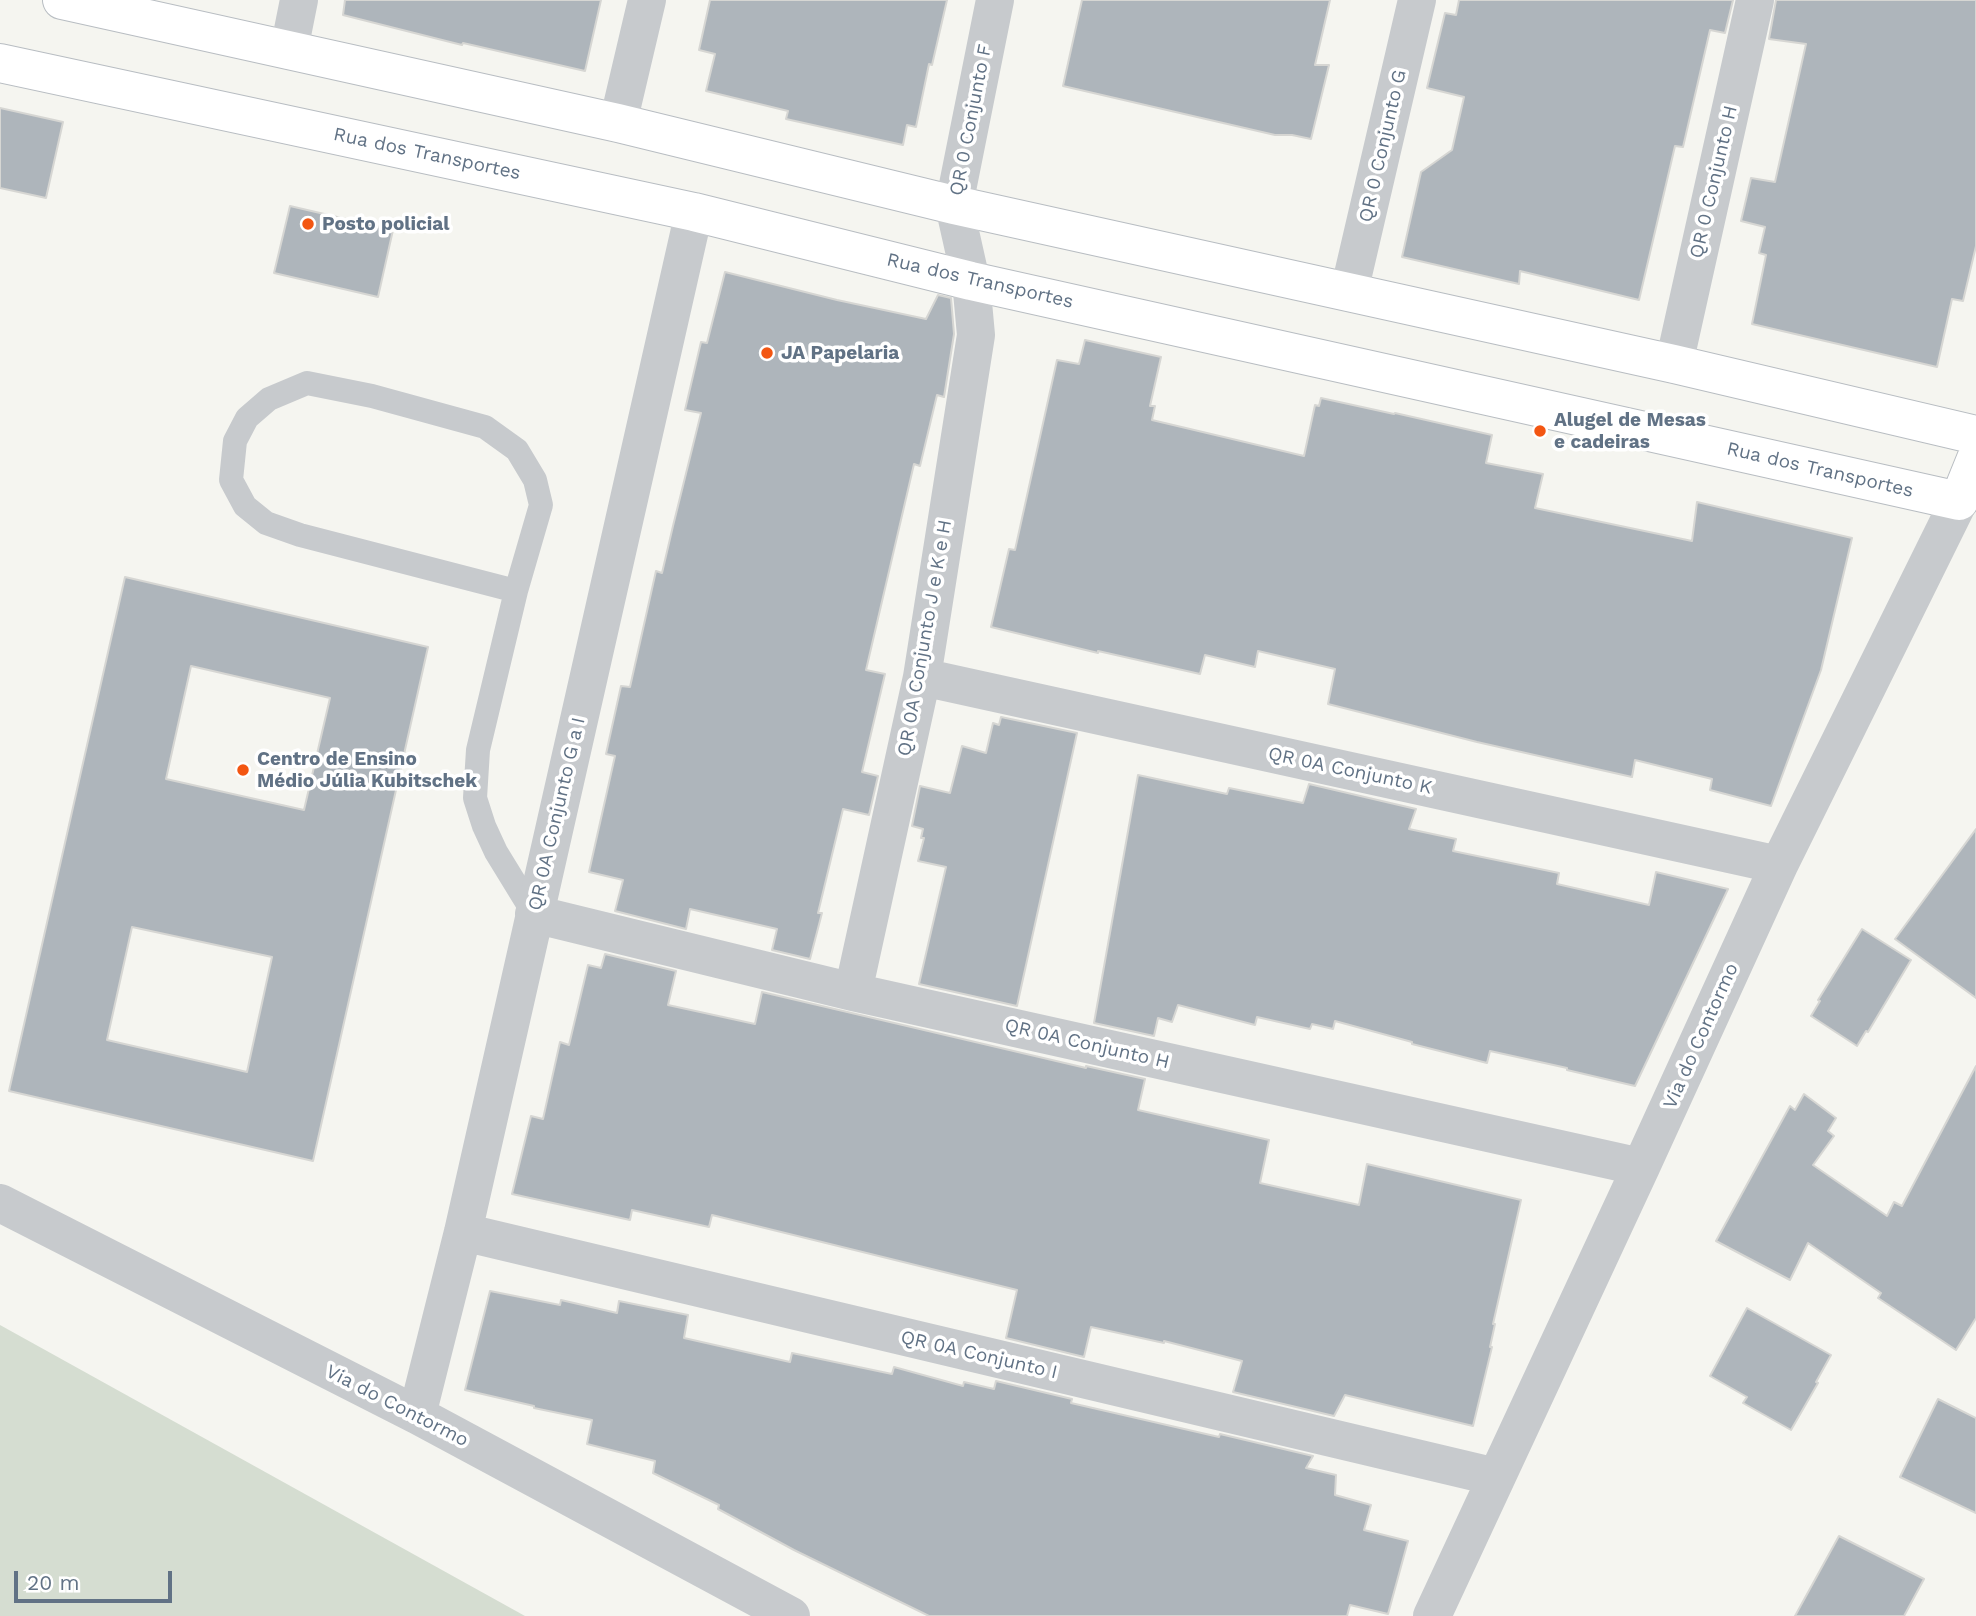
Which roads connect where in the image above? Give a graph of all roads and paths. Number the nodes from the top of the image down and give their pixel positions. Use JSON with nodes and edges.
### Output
{"nodes":[{"id":1,"x":62,"y":0,"type":"edge"},
{"id":2,"x":299,"y":0,"type":"edge"},
{"id":3,"x":647,"y":0,"type":"edge"},
{"id":4,"x":995,"y":0,"type":"edge"},
{"id":5,"x":1417,"y":0,"type":"edge"},
{"id":6,"x":1755,"y":0,"type":"edge"},
{"id":7,"x":289,"y":50,"type":"junction"},
{"id":8,"x":0,"y":63,"type":"edge"},
{"id":9,"x":618,"y":123,"type":"junction"},
{"id":10,"x":954,"y":205,"type":"junction"},
{"id":11,"x":694,"y":212,"type":"junction"},
{"id":12,"x":971,"y":281,"type":"junction"},
{"id":13,"x":1349,"y":292,"type":"junction"},
{"id":14,"x":1674,"y":364,"type":"junction"},
{"id":15,"x":1976,"y":435,"type":"edge"},
{"id":16,"x":1976,"y":459,"type":"edge"},
{"id":17,"x":1959,"y":502,"type":"junction"},
{"id":18,"x":516,"y":591,"type":"junction"},
{"id":19,"x":922,"y":677,"type":"junction"},
{"id":20,"x":1779,"y":865,"type":"junction"},
{"id":21,"x":534,"y":914,"type":"junction"},
{"id":22,"x":853,"y":992,"type":"junction"},
{"id":23,"x":1642,"y":1167,"type":"junction"},
{"id":24,"x":0,"y":1203,"type":"edge"},
{"id":25,"x":463,"y":1232,"type":"junction"},
{"id":26,"x":417,"y":1415,"type":"junction"},
{"id":27,"x":1496,"y":1478,"type":"junction"},
{"id":28,"x":790,"y":1616,"type":"edge"},
{"id":29,"x":1432,"y":1616,"type":"edge"}],
"edges":[{"from":1,"to":7,"type":"street"},
{"from":2,"to":7,"type":"street"},
{"from":3,"to":9,"type":"street"},
{"from":4,"to":10,"type":"street","name":"QR 0 Conjunto F"},
{"from":5,"to":13,"type":"street","name":"QR 0 Conjunto G"},
{"from":6,"to":14,"type":"street","name":"QR 0 Conjunto H"},
{"from":7,"to":9,"type":"street"},
{"from":8,"to":11,"type":"street","name":"Rua dos Transportes"},
{"from":9,"to":10,"type":"street"},
{"from":10,"to":12,"type":"street","name":"QR 0 Conjunto F"},
{"from":10,"to":13,"type":"street"},
{"from":11,"to":12,"type":"street","name":"Rua dos Transportes"},
{"from":11,"to":21,"type":"street","name":"QR 0A Conjunto G a I"},
{"from":12,"to":17,"type":"street","name":"Rua dos Transportes"},
{"from":12,"to":19,"type":"street","name":"QR 0A Conjunto J e K e H"},
{"from":13,"to":14,"type":"street"},
{"from":14,"to":15,"type":"street"},
{"from":16,"to":17,"type":"street","name":"Via do Contormo"},
{"from":17,"to":20,"type":"street","name":"Via do Contormo"},
{"from":18,"to":18,"type":"lane"},
{"from":18,"to":21,"type":"lane"},
{"from":19,"to":20,"type":"street","name":"QR 0A Conjunto K"},
{"from":19,"to":22,"type":"street","name":"QR 0A Conjunto J e K e H"},
{"from":20,"to":23,"type":"street","name":"Via do Contormo"},
{"from":21,"to":22,"type":"street","name":"QR 0A Conjunto H"},
{"from":21,"to":25,"type":"street","name":"QR 0A Conjunto G a I"},
{"from":22,"to":23,"type":"street","name":"QR 0A Conjunto H"},
{"from":23,"to":27,"type":"street","name":"Via do Contormo"},
{"from":24,"to":26,"type":"street","name":"Via do Contormo"},
{"from":25,"to":26,"type":"street","name":"QR 0A Conjunto G a I"},
{"from":25,"to":27,"type":"street","name":"QR 0A Conjunto I"},
{"from":26,"to":28,"type":"street","name":"Via do Contormo"},
{"from":27,"to":29,"type":"street","name":"Via do Contormo"}]}
